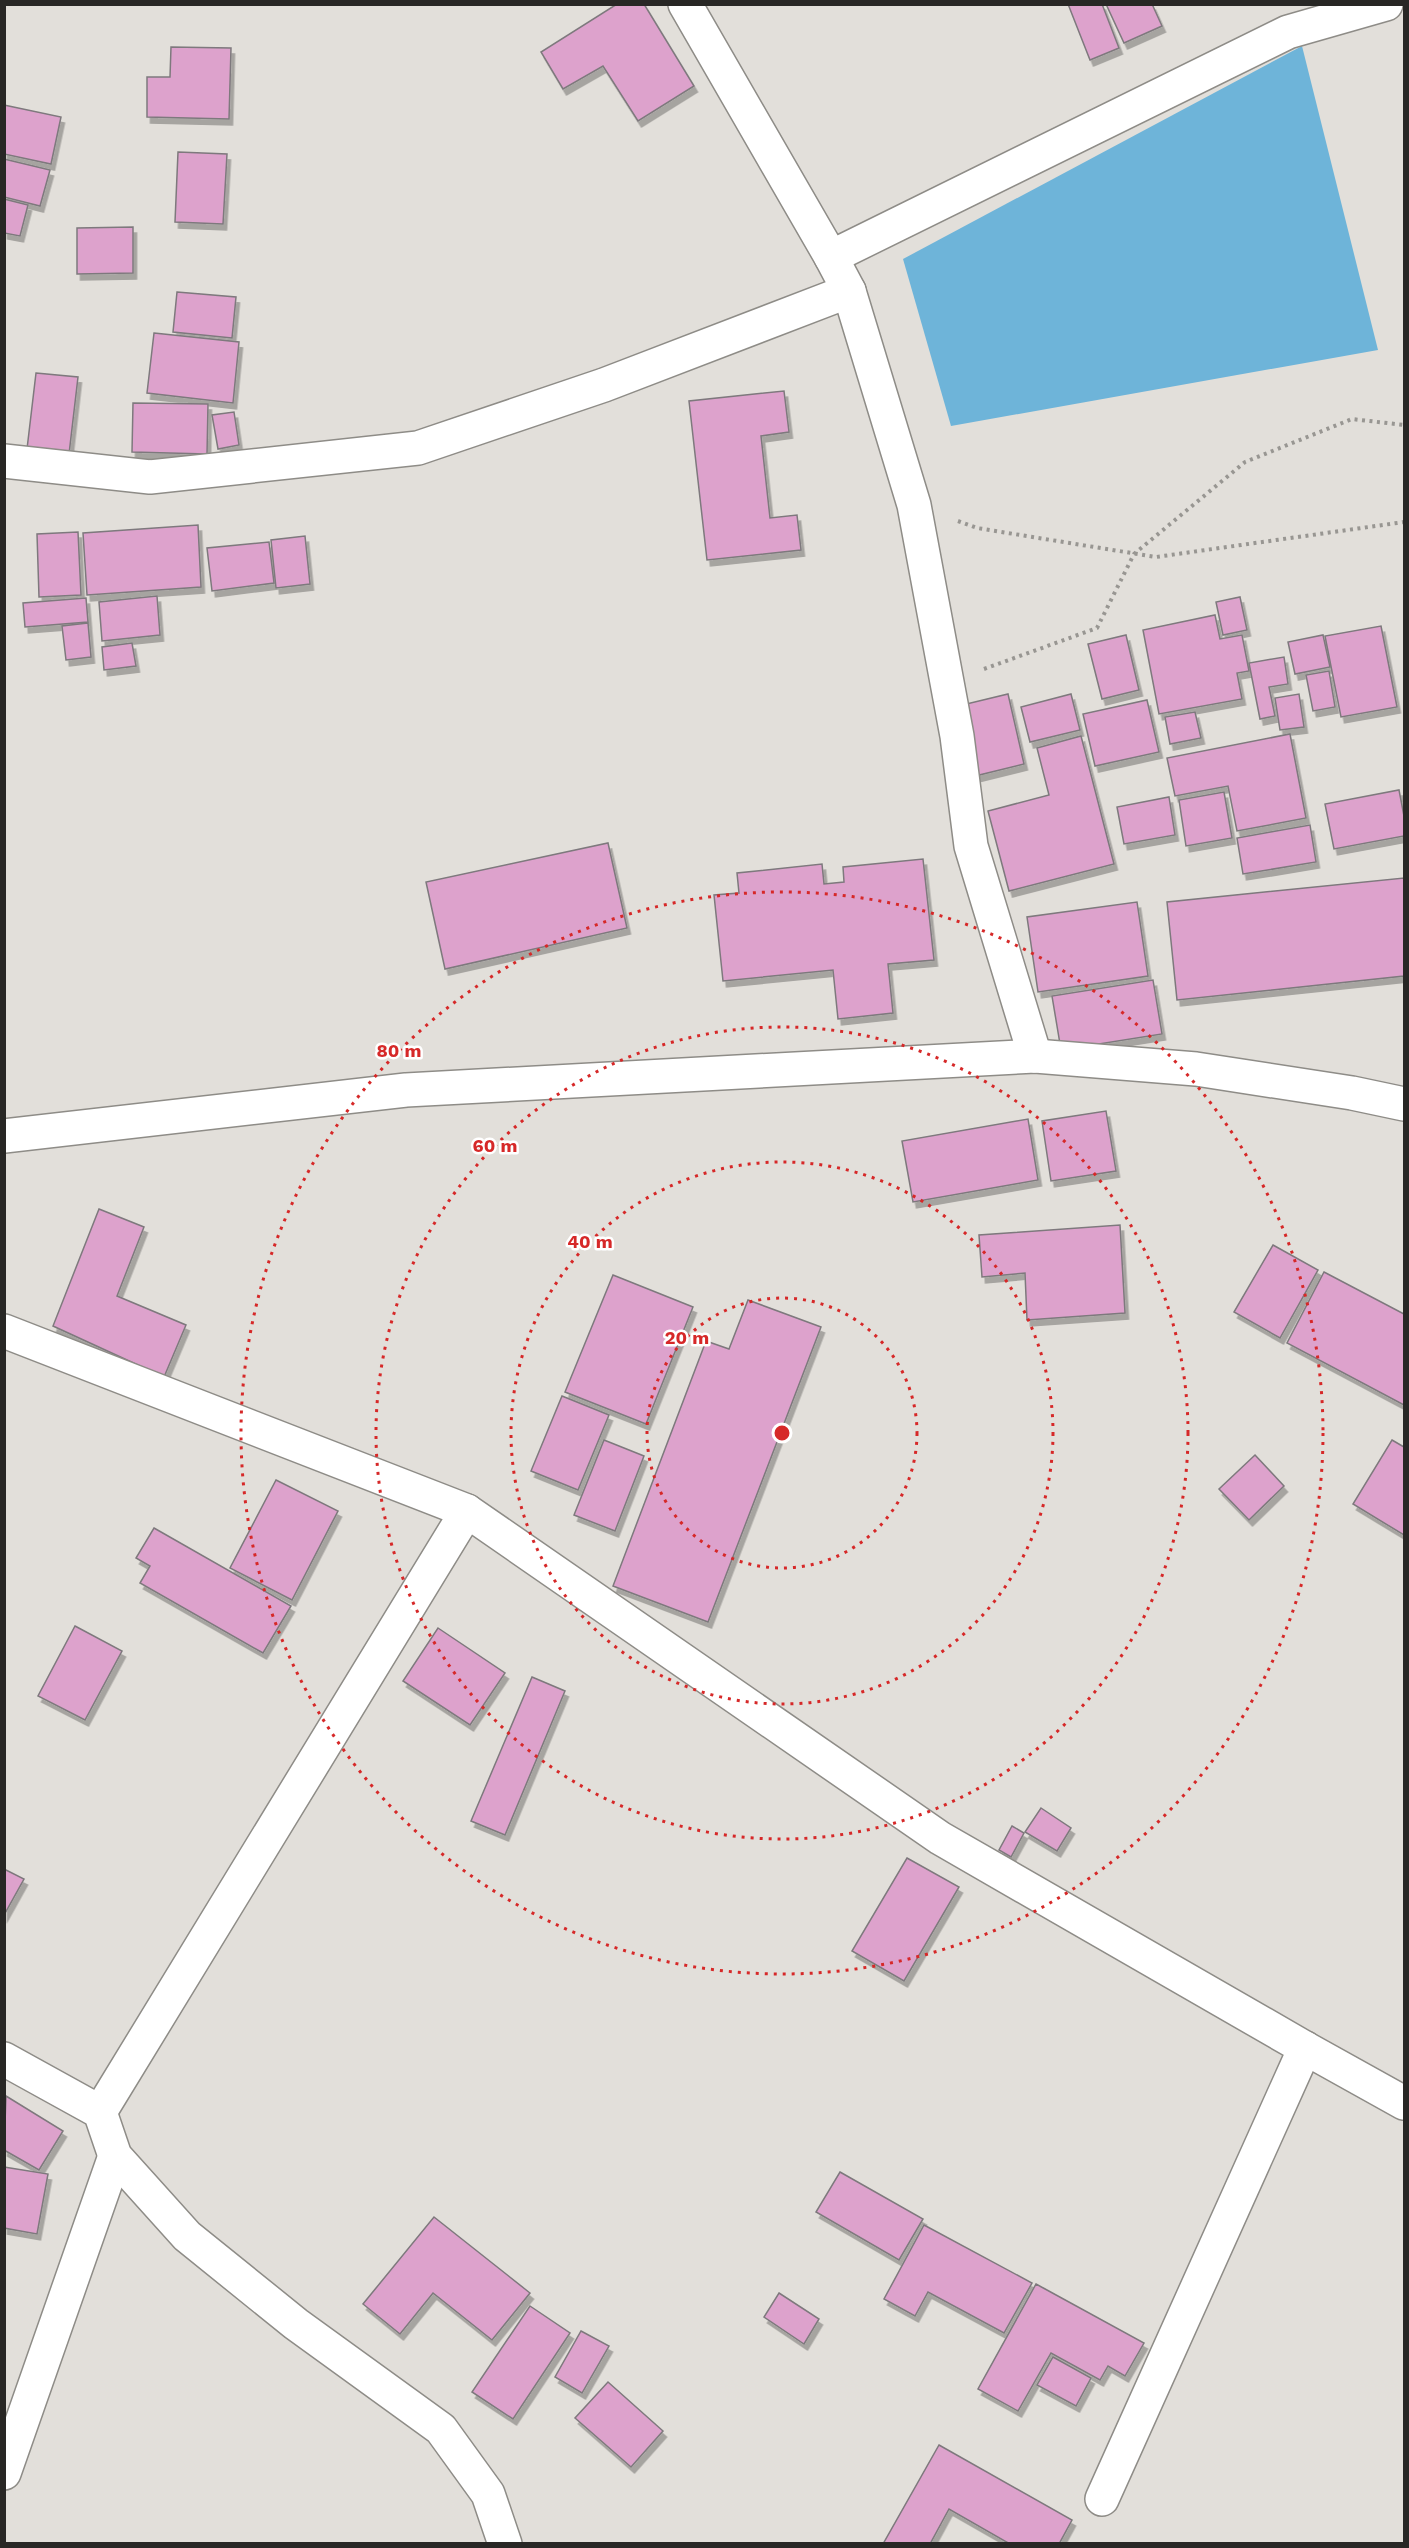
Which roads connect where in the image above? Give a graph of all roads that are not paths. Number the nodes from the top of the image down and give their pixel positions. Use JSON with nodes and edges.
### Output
{"nodes":[{"id":1,"x":685,"y":4,"type":"edge"},
{"id":2,"x":1386,"y":4,"type":"edge"},
{"id":3,"x":1284,"y":18,"type":"edge"},
{"id":4,"x":831,"y":257,"type":"junction"},
{"id":5,"x":849,"y":291,"type":"junction"},
{"id":6,"x":4,"y":461,"type":"edge"},
{"id":7,"x":1035,"y":1056,"type":"junction"},
{"id":8,"x":1404,"y":1104,"type":"edge"},
{"id":9,"x":4,"y":1136,"type":"edge"},
{"id":10,"x":4,"y":1331,"type":"edge"},
{"id":11,"x":466,"y":1511,"type":"junction"},
{"id":12,"x":1305,"y":2049,"type":"junction"},
{"id":13,"x":4,"y":2059,"type":"edge"},
{"id":14,"x":1404,"y":2103,"type":"edge"},
{"id":15,"x":100,"y":2112,"type":"junction"},
{"id":16,"x":115,"y":2156,"type":"junction"},
{"id":17,"x":4,"y":2473,"type":"edge"},
{"id":18,"x":1102,"y":2499,"type":"dead end"},
{"id":19,"x":505,"y":2544,"type":"edge"}],
"edges":[{"from":1,"to":4,"type":"street"},
{"from":2,"to":3,"type":"street"},
{"from":3,"to":4,"type":"street"},
{"from":4,"to":5,"type":"street"},
{"from":5,"to":6,"type":"street"},
{"from":5,"to":7,"type":"street"},
{"from":7,"to":8,"type":"street"},
{"from":7,"to":9,"type":"street"},
{"from":10,"to":11,"type":"street"},
{"from":11,"to":12,"type":"street"},
{"from":11,"to":15,"type":"street"},
{"from":12,"to":14,"type":"street"},
{"from":12,"to":18,"type":"street"},
{"from":13,"to":15,"type":"street"},
{"from":15,"to":16,"type":"street"},
{"from":16,"to":17,"type":"street"},
{"from":16,"to":19,"type":"street"}]}
